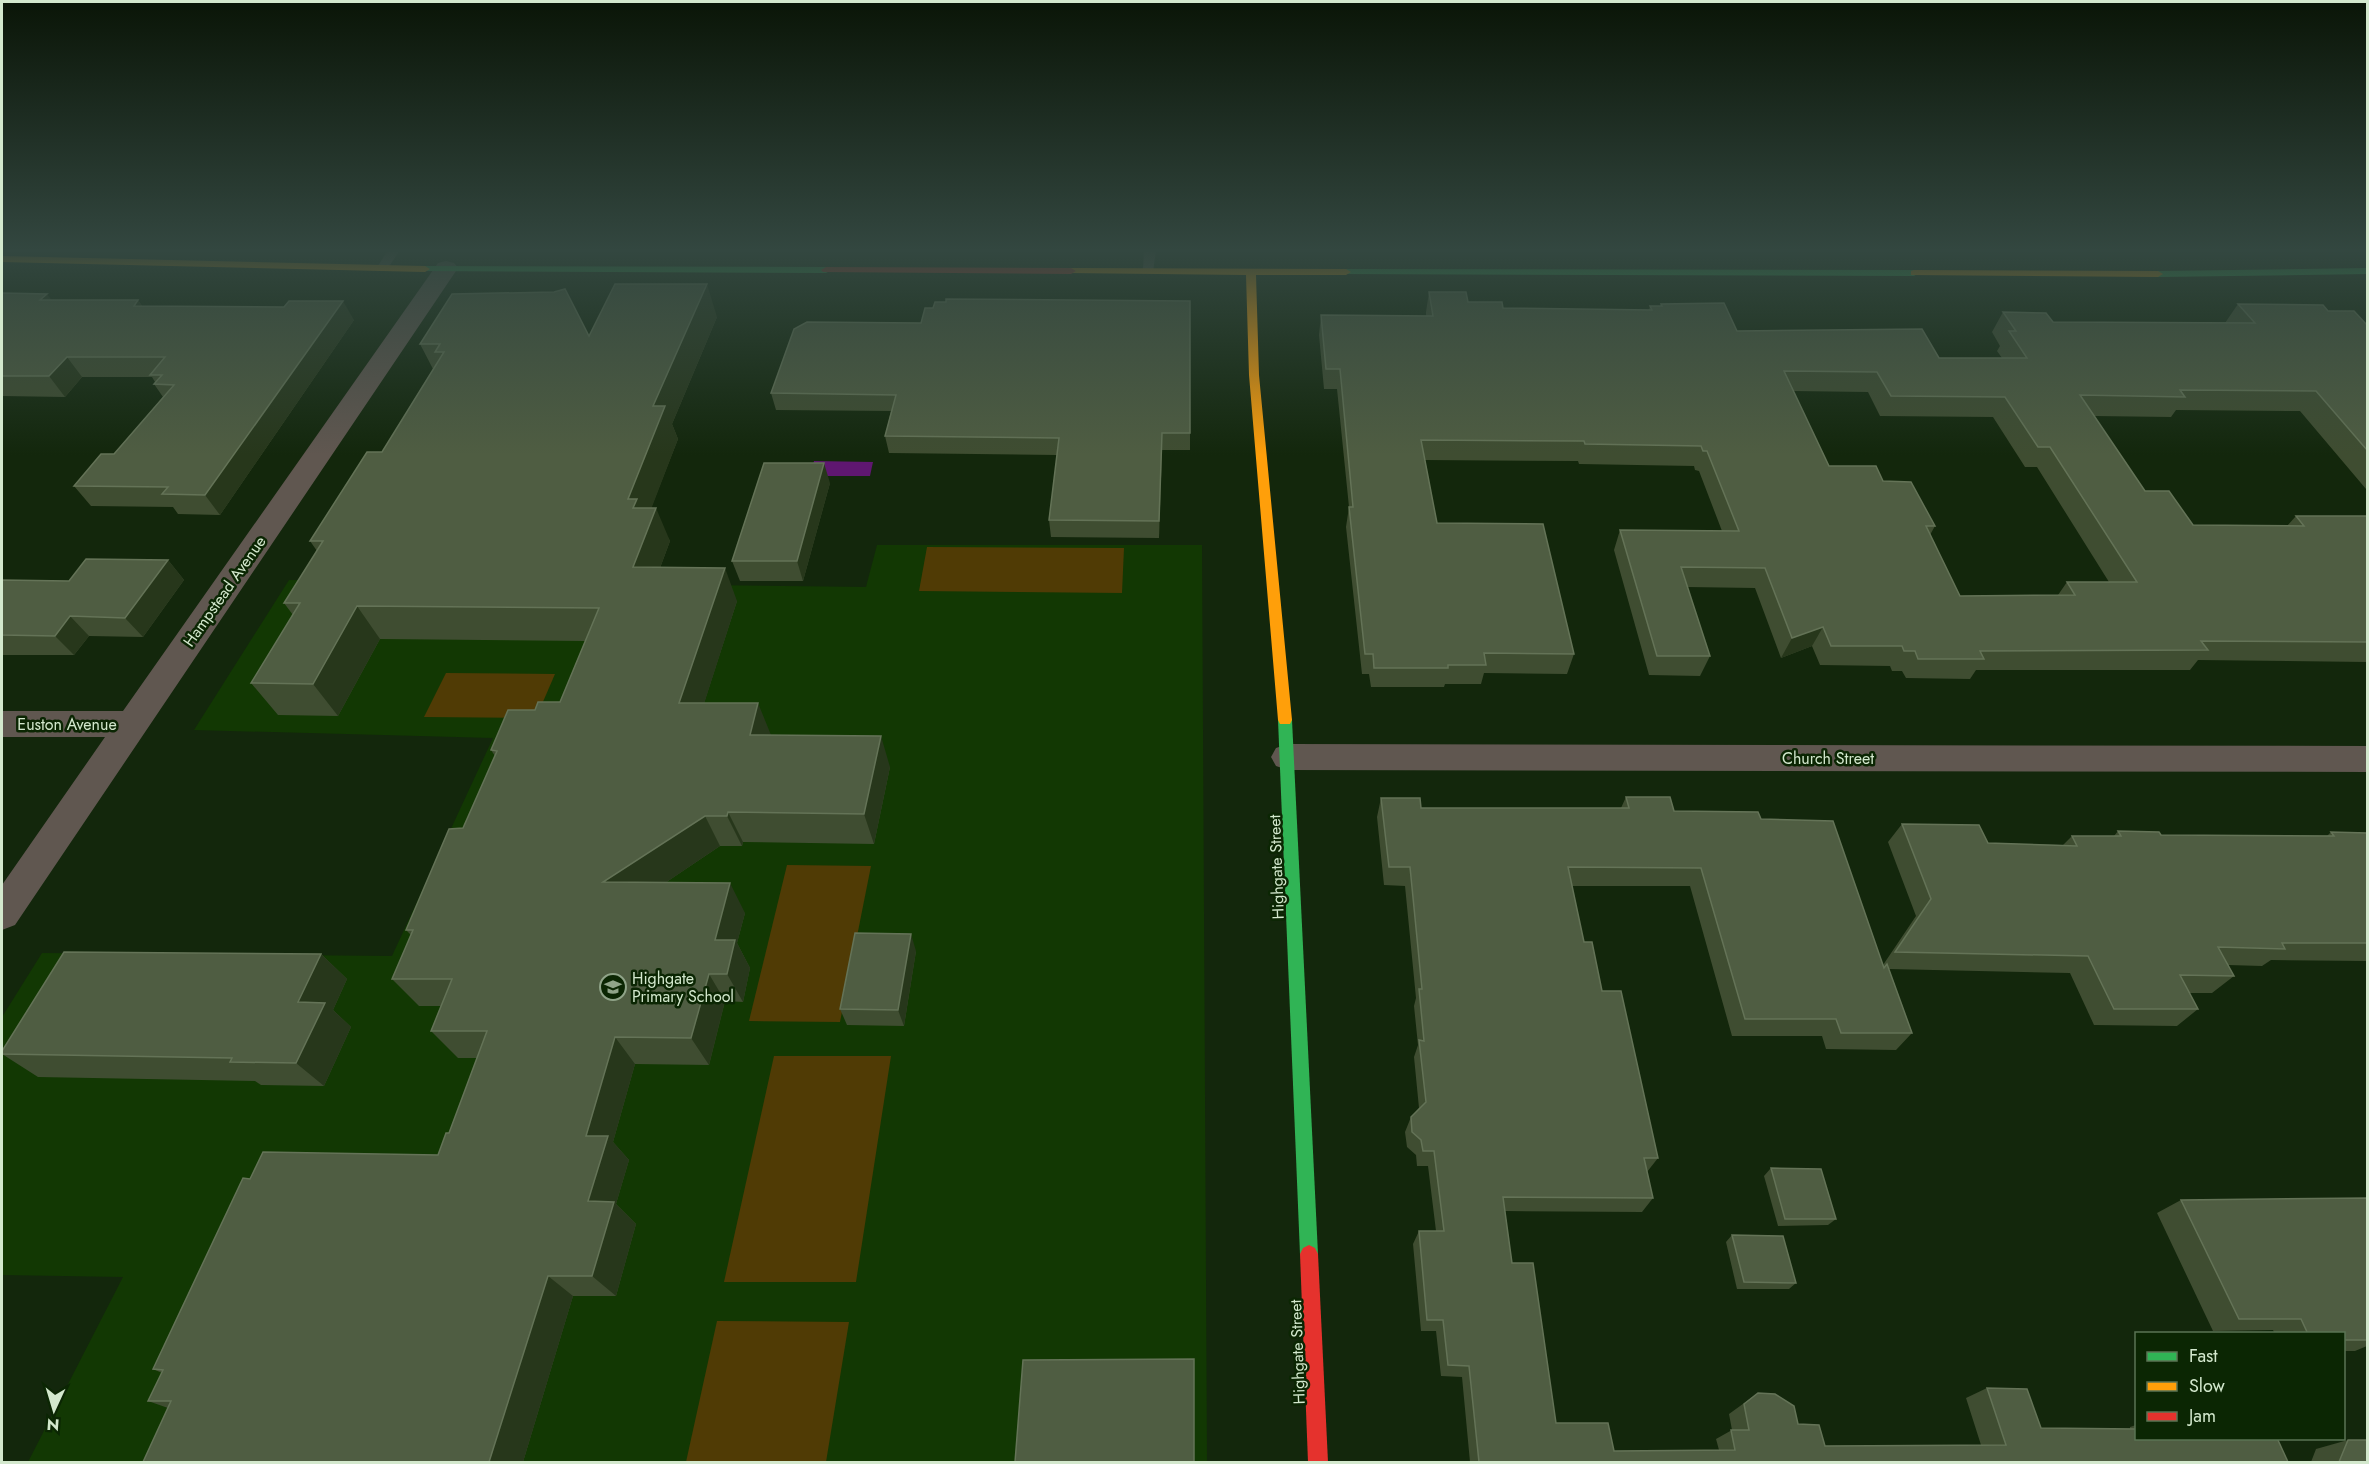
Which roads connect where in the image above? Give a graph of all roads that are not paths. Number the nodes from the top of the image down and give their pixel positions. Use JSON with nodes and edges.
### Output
{"nodes":[{"id":1,"x":411,"y":318,"type":"edge"},
{"id":2,"x":1252,"y":318,"type":"edge"},
{"id":3,"x":2,"y":724,"type":"edge"},
{"id":4,"x":133,"y":724,"type":"junction"},
{"id":5,"x":1288,"y":757,"type":"junction"},
{"id":6,"x":2367,"y":759,"type":"edge"},
{"id":7,"x":2,"y":914,"type":"edge"},
{"id":8,"x":1318,"y":1462,"type":"edge"}],
"edges":[{"from":1,"to":4,"type":"street","name":"Hampstead Avenue"},
{"from":2,"to":5,"type":"main road","name":"Highgate Street"},
{"from":3,"to":4,"type":"street","name":"Euston Avenue"},
{"from":4,"to":7,"type":"street","name":"Hampstead Avenue"},
{"from":5,"to":6,"type":"street","name":"Church Street"},
{"from":5,"to":8,"type":"main road","name":"Highgate Street"}]}
